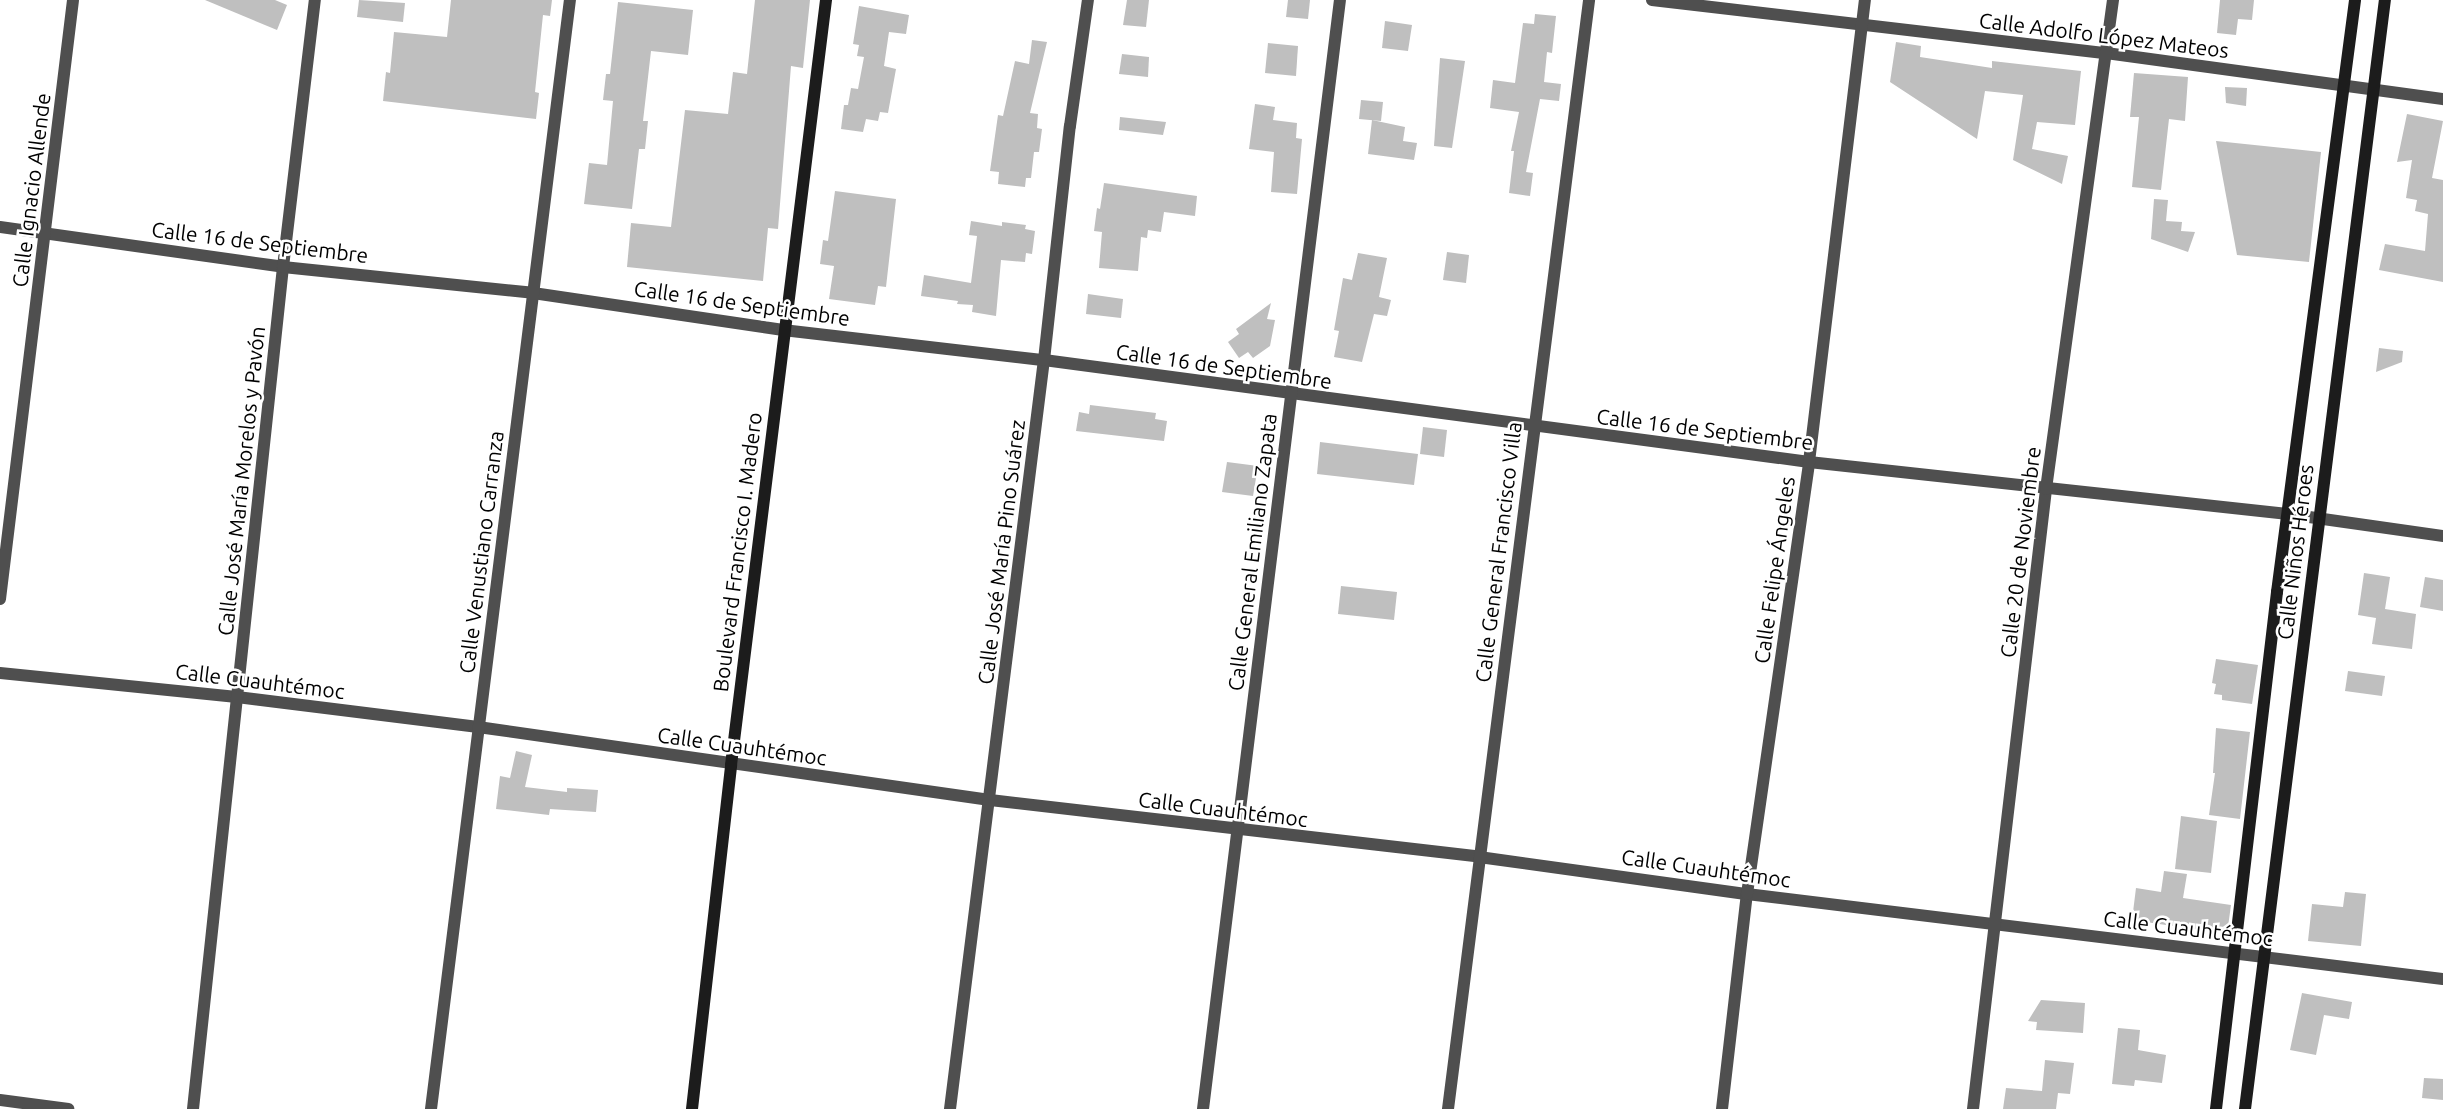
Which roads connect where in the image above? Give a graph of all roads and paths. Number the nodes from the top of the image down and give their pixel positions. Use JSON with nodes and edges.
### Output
{"nodes":[{"id":1,"x":73,"y":0,"type":"edge"},
{"id":2,"x":315,"y":0,"type":"edge"},
{"id":3,"x":570,"y":0,"type":"edge"},
{"id":4,"x":826,"y":0,"type":"edge"},
{"id":5,"x":1088,"y":0,"type":"edge"},
{"id":6,"x":1340,"y":0,"type":"edge"},
{"id":7,"x":1589,"y":0,"type":"edge"},
{"id":8,"x":1652,"y":0,"type":"edge"},
{"id":9,"x":1865,"y":0,"type":"edge"},
{"id":10,"x":2113,"y":0,"type":"edge"},
{"id":11,"x":2355,"y":0,"type":"edge"},
{"id":12,"x":2385,"y":0,"type":"edge"},
{"id":13,"x":1862,"y":26,"type":"junction"},
{"id":14,"x":2106,"y":53,"type":"junction"},
{"id":15,"x":2344,"y":87,"type":"junction"},
{"id":16,"x":2374,"y":90,"type":"junction"},
{"id":17,"x":2443,"y":99,"type":"edge"},
{"id":18,"x":0,"y":227,"type":"edge"},
{"id":19,"x":46,"y":232,"type":"junction"},
{"id":20,"x":283,"y":267,"type":"junction"},
{"id":21,"x":533,"y":293,"type":"junction"},
{"id":22,"x":783,"y":330,"type":"junction"},
{"id":23,"x":1044,"y":360,"type":"junction"},
{"id":24,"x":1291,"y":395,"type":"junction"},
{"id":25,"x":1533,"y":427,"type":"junction"},
{"id":26,"x":1809,"y":462,"type":"junction"},
{"id":27,"x":2046,"y":489,"type":"junction"},
{"id":28,"x":2288,"y":514,"type":"junction"},
{"id":29,"x":2319,"y":519,"type":"junction"},
{"id":30,"x":2443,"y":536,"type":"edge"},
{"id":31,"x":0,"y":599,"type":"edge"},
{"id":32,"x":0,"y":672,"type":"edge"},
{"id":33,"x":237,"y":697,"type":"junction"},
{"id":34,"x":478,"y":727,"type":"junction"},
{"id":35,"x":730,"y":765,"type":"junction"},
{"id":36,"x":990,"y":800,"type":"junction"},
{"id":37,"x":1238,"y":831,"type":"junction"},
{"id":38,"x":1479,"y":857,"type":"junction"},
{"id":39,"x":1747,"y":894,"type":"junction"},
{"id":40,"x":1995,"y":923,"type":"junction"},
{"id":41,"x":2234,"y":953,"type":"junction"},
{"id":42,"x":2264,"y":958,"type":"junction"},
{"id":43,"x":2443,"y":979,"type":"edge"},
{"id":44,"x":0,"y":1100,"type":"edge"},
{"id":45,"x":68,"y":1109,"type":"edge"},
{"id":46,"x":193,"y":1109,"type":"edge"},
{"id":47,"x":431,"y":1109,"type":"edge"},
{"id":48,"x":692,"y":1109,"type":"edge"},
{"id":49,"x":950,"y":1109,"type":"edge"},
{"id":50,"x":1203,"y":1109,"type":"edge"},
{"id":51,"x":1448,"y":1109,"type":"edge"},
{"id":52,"x":1722,"y":1109,"type":"edge"},
{"id":53,"x":1973,"y":1109,"type":"edge"},
{"id":54,"x":2216,"y":1109,"type":"edge"},
{"id":55,"x":2245,"y":1109,"type":"edge"}],
"edges":[{"from":1,"to":19,"type":"street","name":"Calle Ignacio Allende"},
{"from":2,"to":20,"type":"street","name":"Calle José María Morelos y Pavón"},
{"from":3,"to":21,"type":"street","name":"Calle Venustiano Carranza"},
{"from":4,"to":22,"type":"street","name":"Boulevard Francisco I. Madero"},
{"from":5,"to":23,"type":"street","name":"Calle José María Pino Suárez"},
{"from":6,"to":24,"type":"street","name":"Calle General Emiliano Zapata"},
{"from":7,"to":25,"type":"street","name":"Calle General Francisco Villa"},
{"from":8,"to":13,"type":"street","name":"Calle Adolfo López Mateos"},
{"from":9,"to":13,"type":"street","name":"Calle Felipe Ángeles"},
{"from":10,"to":14,"type":"street","name":"Calle 20 de Noviembre"},
{"from":11,"to":15,"type":"street","name":"Calle Niños Héroes"},
{"from":12,"to":16,"type":"street","name":"Calle Niños Héroes"},
{"from":13,"to":14,"type":"street","name":"Calle Adolfo López Mateos"},
{"from":13,"to":26,"type":"street","name":"Calle Felipe Ángeles"},
{"from":14,"to":15,"type":"street","name":"Calle Adolfo López Mateos"},
{"from":14,"to":27,"type":"street","name":"Calle 20 de Noviembre"},
{"from":15,"to":16,"type":"street","name":"Calle Adolfo López Mateos"},
{"from":15,"to":28,"type":"street","name":"Calle Niños Héroes"},
{"from":16,"to":17,"type":"street","name":"Calle Adolfo López Mateos"},
{"from":16,"to":29,"type":"street","name":"Calle Niños Héroes"},
{"from":18,"to":19,"type":"street","name":"Calle 16 de Septiembre"},
{"from":19,"to":20,"type":"street","name":"Calle 16 de Septiembre"},
{"from":19,"to":31,"type":"street","name":"Calle Ignacio Allende"},
{"from":20,"to":21,"type":"street","name":"Calle 16 de Septiembre"},
{"from":20,"to":33,"type":"street","name":"Calle José María Morelos y Pavón"},
{"from":21,"to":22,"type":"street","name":"Calle 16 de Septiembre"},
{"from":21,"to":34,"type":"street","name":"Calle Venustiano Carranza"},
{"from":22,"to":23,"type":"street","name":"Calle 16 de Septiembre"},
{"from":22,"to":35,"type":"street","name":"Boulevard Francisco I. Madero"},
{"from":23,"to":24,"type":"street","name":"Calle 16 de Septiembre"},
{"from":23,"to":36,"type":"street","name":"Calle José María Pino Suárez"},
{"from":24,"to":25,"type":"street","name":"Calle 16 de Septiembre"},
{"from":24,"to":37,"type":"street","name":"Calle General Emiliano Zapata"},
{"from":25,"to":26,"type":"street","name":"Calle 16 de Septiembre"},
{"from":25,"to":38,"type":"street","name":"Calle General Francisco Villa"},
{"from":26,"to":27,"type":"street","name":"Calle 16 de Septiembre"},
{"from":26,"to":39,"type":"street","name":"Calle Felipe Ángeles"},
{"from":27,"to":28,"type":"street","name":"Calle 16 de Septiembre"},
{"from":27,"to":40,"type":"street","name":"Calle 20 de Noviembre"},
{"from":28,"to":29,"type":"street","name":"Calle 16 de Septiembre"},
{"from":28,"to":41,"type":"street","name":"Calle Niños Héroes"},
{"from":29,"to":30,"type":"street","name":"Calle 16 de Septiembre"},
{"from":29,"to":42,"type":"street","name":"Calle Niños Héroes"},
{"from":32,"to":33,"type":"street","name":"Calle Cuauhtémoc"},
{"from":33,"to":34,"type":"street","name":"Calle Cuauhtémoc"},
{"from":33,"to":46,"type":"street","name":"Calle José María Morelos y Pavón"},
{"from":34,"to":35,"type":"street","name":"Calle Cuauhtémoc"},
{"from":34,"to":47,"type":"street","name":"Calle Venustiano Carranza"},
{"from":35,"to":36,"type":"street","name":"Calle Cuauhtémoc"},
{"from":35,"to":48,"type":"street","name":"Boulevard Francisco I. Madero"},
{"from":36,"to":37,"type":"street","name":"Calle Cuauhtémoc"},
{"from":36,"to":49,"type":"street","name":"Calle José María Pino Suárez"},
{"from":37,"to":38,"type":"street","name":"Calle Cuauhtémoc"},
{"from":37,"to":50,"type":"street","name":"Calle General Emiliano Zapata"},
{"from":38,"to":39,"type":"street","name":"Calle Cuauhtémoc"},
{"from":38,"to":51,"type":"street","name":"Calle General Francisco Villa"},
{"from":39,"to":40,"type":"street","name":"Calle Cuauhtémoc"},
{"from":39,"to":52,"type":"street","name":"Calle Felipe Ángeles"},
{"from":40,"to":41,"type":"street","name":"Calle Cuauhtémoc"},
{"from":40,"to":53,"type":"street","name":"Calle 20 de Noviembre"},
{"from":41,"to":42,"type":"street","name":"Calle Cuauhtémoc"},
{"from":41,"to":54,"type":"street","name":"Calle Niños Héroes"},
{"from":42,"to":43,"type":"street","name":"Calle Cuauhtémoc"},
{"from":42,"to":55,"type":"street","name":"Calle Niños Héroes"},
{"from":44,"to":45,"type":"street"}]}
